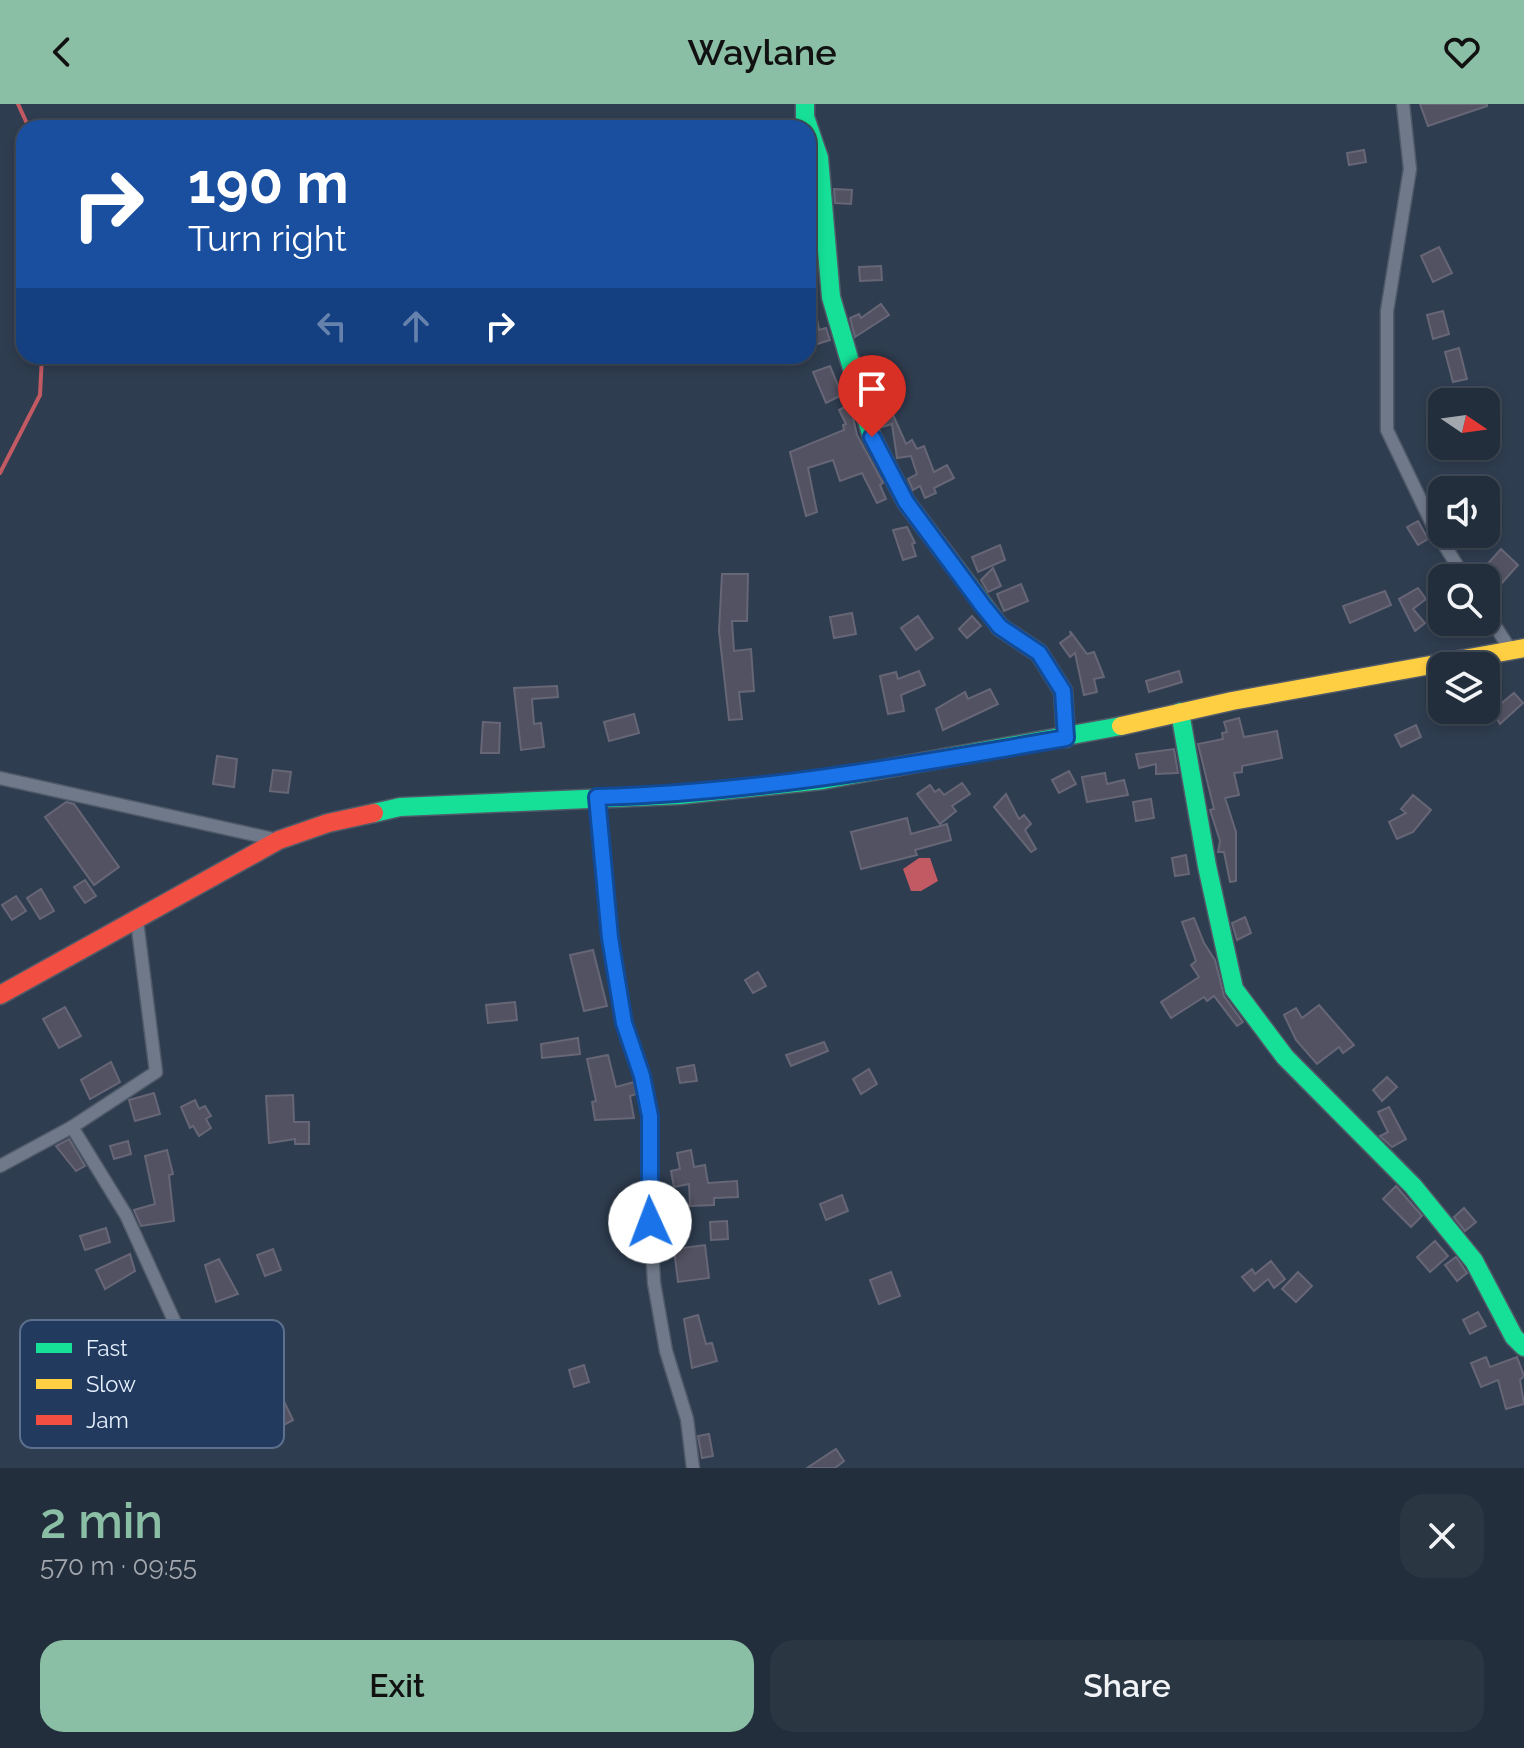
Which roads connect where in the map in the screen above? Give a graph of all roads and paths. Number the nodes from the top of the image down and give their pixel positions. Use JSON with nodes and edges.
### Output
{"nodes":[{"id":1,"x":1403,"y":104,"type":"edge"},
{"id":2,"x":816,"y":149,"type":"edge"},
{"id":3,"x":1456,"y":564,"type":"edge"},
{"id":4,"x":1500,"y":629,"type":"edge"},
{"id":5,"x":1517,"y":649,"type":"edge"},
{"id":6,"x":1180,"y":712,"type":"junction"},
{"id":7,"x":1066,"y":738,"type":"junction"},
{"id":8,"x":0,"y":778,"type":"edge"},
{"id":9,"x":597,"y":797,"type":"junction"},
{"id":10,"x":279,"y":840,"type":"junction"},
{"id":11,"x":137,"y":921,"type":"junction"},
{"id":12,"x":0,"y":995,"type":"edge"},
{"id":13,"x":72,"y":1127,"type":"junction"},
{"id":14,"x":0,"y":1166,"type":"edge"},
{"id":15,"x":174,"y":1320,"type":"edge"},
{"id":16,"x":1524,"y":1347,"type":"edge"},
{"id":17,"x":693,"y":1468,"type":"edge"}],
"edges":[{"from":1,"to":3,"type":"street"},
{"from":2,"to":7,"type":"main road"},
{"from":4,"to":5,"type":"street"},
{"from":5,"to":6,"type":"main road"},
{"from":6,"to":7,"type":"main road"},
{"from":6,"to":16,"type":"main road"},
{"from":7,"to":9,"type":"main road"},
{"from":8,"to":10,"type":"street"},
{"from":9,"to":10,"type":"main road"},
{"from":9,"to":17,"type":"street"},
{"from":10,"to":11,"type":"main road"},
{"from":11,"to":12,"type":"main road"},
{"from":11,"to":13,"type":"street"},
{"from":13,"to":14,"type":"street"},
{"from":13,"to":15,"type":"street"}]}
